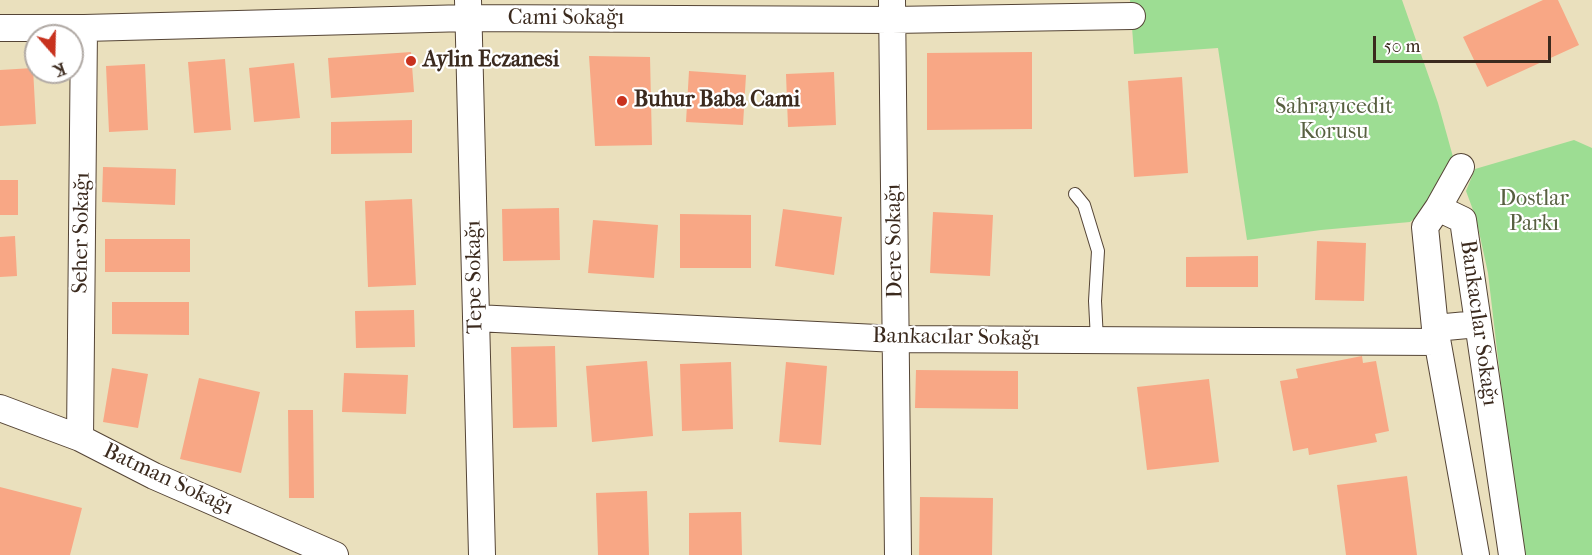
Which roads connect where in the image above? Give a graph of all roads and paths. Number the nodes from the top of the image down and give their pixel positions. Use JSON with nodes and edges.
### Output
{"nodes":[{"id":1,"x":468,"y":9,"type":"edge"},
{"id":2,"x":892,"y":10,"type":"edge"},
{"id":3,"x":1132,"y":16,"type":"dead end"},
{"id":4,"x":0,"y":28,"type":"edge"},
{"id":5,"x":24,"y":28,"type":"edge"},
{"id":6,"x":84,"y":28,"type":"edge"},
{"id":7,"x":83,"y":84,"type":"edge"},
{"id":8,"x":1461,"y":167,"type":"dead end"},
{"id":9,"x":1075,"y":194,"type":"dead end"},
{"id":10,"x":1438,"y":208,"type":"junction"},
{"id":11,"x":476,"y":318,"type":"junction"},
{"id":12,"x":1478,"y":324,"type":"junction"},
{"id":13,"x":1436,"y":335,"type":"junction"},
{"id":14,"x":897,"y":339,"type":"junction"},
{"id":15,"x":1097,"y":340,"type":"junction"},
{"id":16,"x":0,"y":408,"type":"edge"},
{"id":17,"x":80,"y":438,"type":"junction"},
{"id":18,"x":335,"y":555,"type":"edge"},
{"id":19,"x":482,"y":555,"type":"edge"},
{"id":20,"x":898,"y":555,"type":"edge"},
{"id":21,"x":1476,"y":555,"type":"edge"},
{"id":22,"x":1512,"y":555,"type":"edge"}],
"edges":[{"from":1,"to":2,"type":"street","name":"Cami Sokağı"},
{"from":1,"to":6,"type":"street","name":"Cami Sokağı"},
{"from":1,"to":11,"type":"street","name":"Tepe Sokağı"},
{"from":2,"to":3,"type":"street","name":"Cami Sokağı"},
{"from":2,"to":14,"type":"street","name":"Dere Sokağı"},
{"from":4,"to":5,"type":"street","name":"Cami Sokağı"},
{"from":7,"to":17,"type":"street","name":"Seher Sokağı"},
{"from":8,"to":10,"type":"street"},
{"from":9,"to":15,"type":"lane"},
{"from":10,"to":12,"type":"street","name":"Bankacılar Sokağı"},
{"from":10,"to":13,"type":"street","name":"Bankacılar Sokağı"},
{"from":11,"to":14,"type":"street","name":"Bankacılar Sokağı"},
{"from":11,"to":19,"type":"street","name":"Tepe Sokağı"},
{"from":12,"to":13,"type":"street"},
{"from":12,"to":22,"type":"street","name":"Bankacılar Sokağı"},
{"from":13,"to":15,"type":"street","name":"Bankacılar Sokağı"},
{"from":13,"to":21,"type":"street","name":"Bankacılar Sokağı"},
{"from":14,"to":15,"type":"street","name":"Bankacılar Sokağı"},
{"from":14,"to":20,"type":"street","name":"Dere Sokağı"},
{"from":16,"to":17,"type":"street","name":"Batman Sokağı"},
{"from":17,"to":18,"type":"street","name":"Batman Sokağı"}]}
